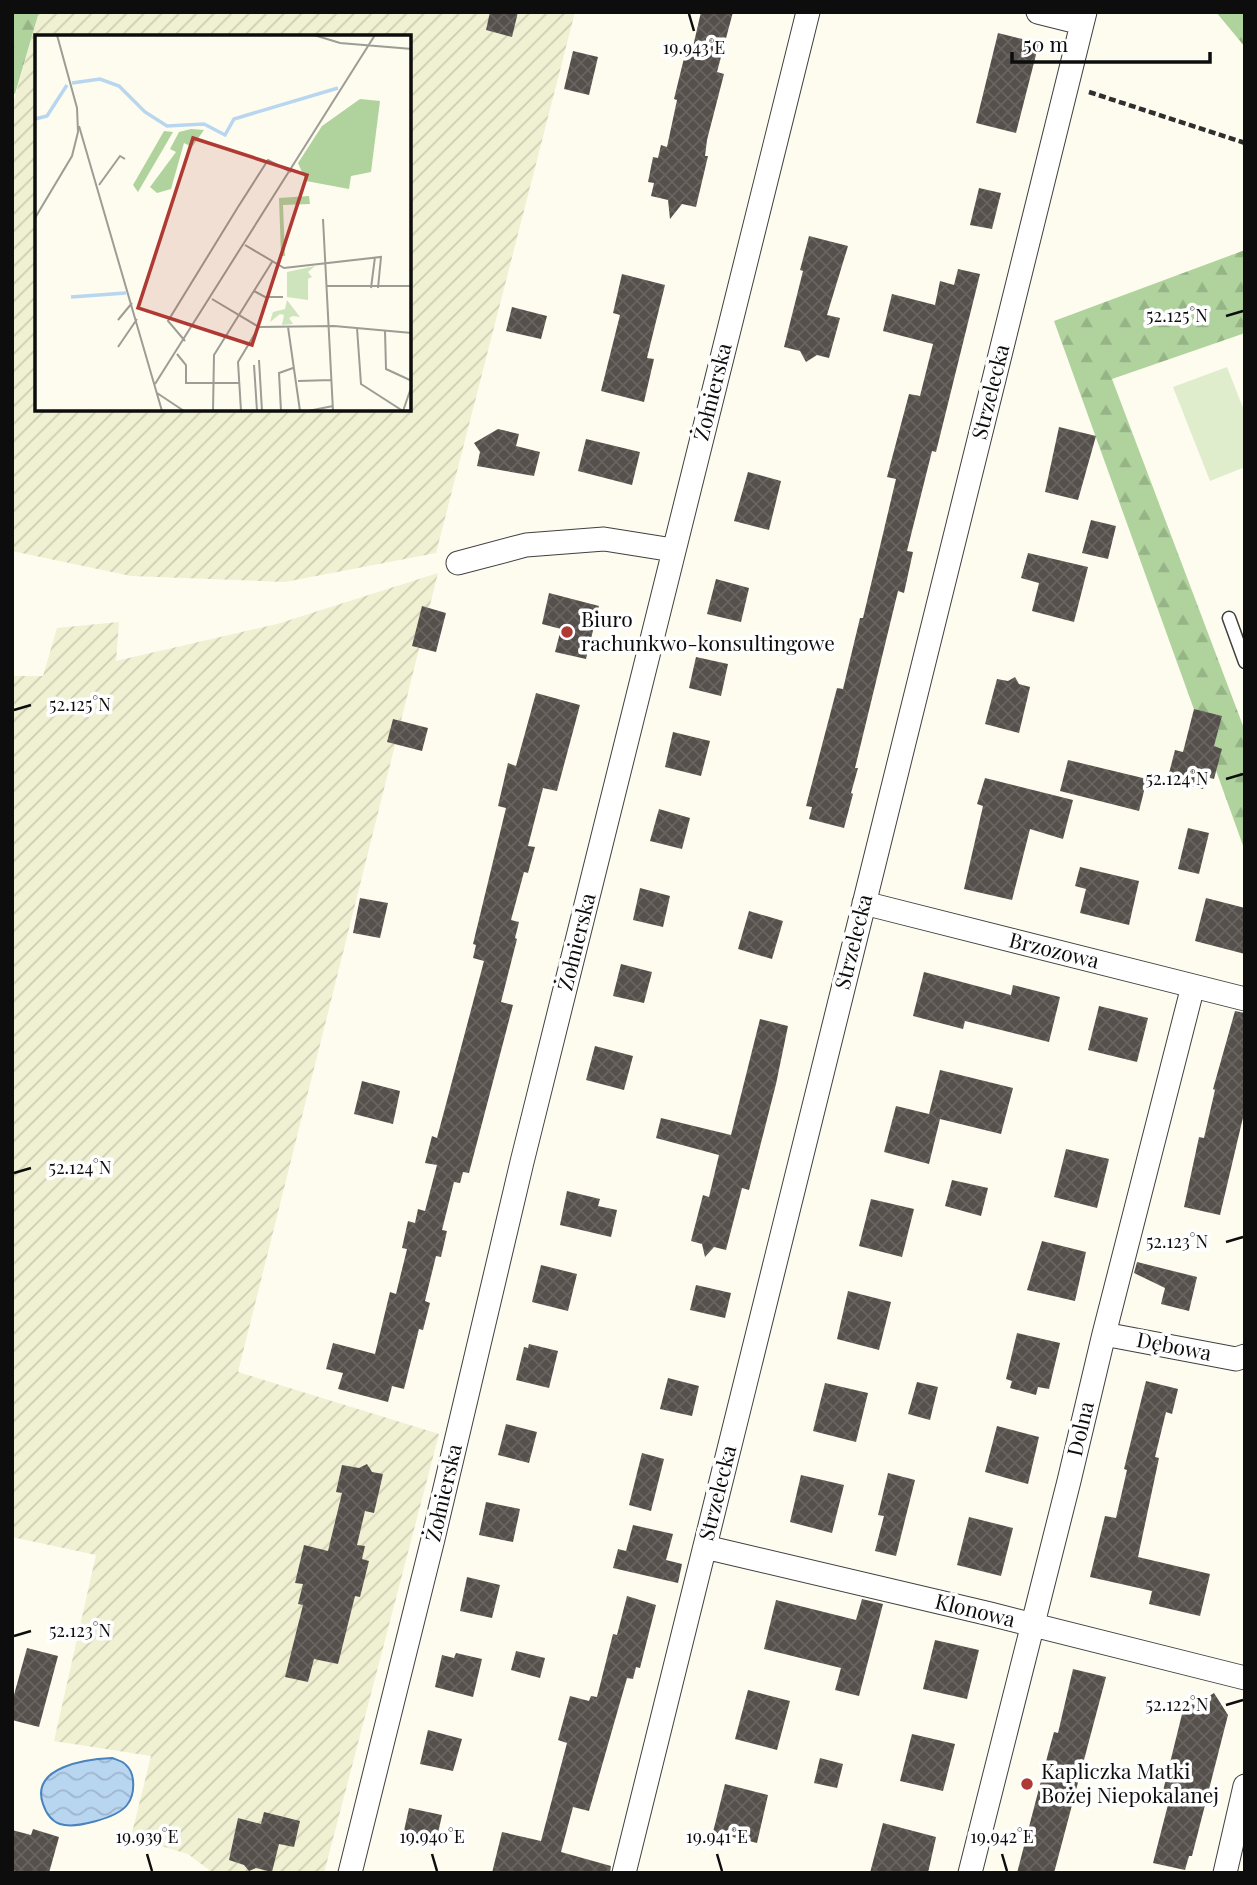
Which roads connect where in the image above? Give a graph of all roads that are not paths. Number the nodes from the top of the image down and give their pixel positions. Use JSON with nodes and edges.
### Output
{"nodes":[{"id":1,"x":808,"y":12,"type":"edge"},
{"id":2,"x":1038,"y":12,"type":"edge"},
{"id":3,"x":1083,"y":18,"type":"edge"},
{"id":4,"x":673,"y":550,"type":"junction"},
{"id":5,"x":458,"y":563,"type":"dead end"},
{"id":6,"x":1229,"y":618,"type":"dead end"},
{"id":7,"x":1245,"y":662,"type":"edge"},
{"id":8,"x":864,"y":903,"type":"junction"},
{"id":9,"x":1194,"y":986,"type":"junction"},
{"id":10,"x":1245,"y":999,"type":"edge"},
{"id":11,"x":1104,"y":1334,"type":"junction"},
{"id":12,"x":1245,"y":1356,"type":"edge"},
{"id":13,"x":705,"y":1547,"type":"junction"},
{"id":14,"x":1033,"y":1625,"type":"junction"},
{"id":15,"x":1245,"y":1678,"type":"edge"},
{"id":16,"x":1245,"y":1786,"type":"edge"},
{"id":17,"x":350,"y":1873,"type":"edge"},
{"id":18,"x":624,"y":1873,"type":"edge"},
{"id":19,"x":970,"y":1873,"type":"edge"},
{"id":20,"x":1225,"y":1873,"type":"edge"}],
"edges":[{"from":1,"to":4,"type":"street","name":"Żołnierska"},
{"from":2,"to":3,"type":"street"},
{"from":3,"to":8,"type":"street","name":"Strzelecka"},
{"from":4,"to":5,"type":"street"},
{"from":4,"to":17,"type":"street","name":"Żołnierska"},
{"from":6,"to":7,"type":"lane"},
{"from":8,"to":9,"type":"street","name":"Brzozowa"},
{"from":8,"to":13,"type":"street","name":"Strzelecka"},
{"from":9,"to":10,"type":"street","name":"Brzozowa"},
{"from":9,"to":11,"type":"street","name":"Dolna"},
{"from":11,"to":12,"type":"street","name":"Dębowa"},
{"from":11,"to":14,"type":"street","name":"Dolna"},
{"from":13,"to":14,"type":"street","name":"Klonowa"},
{"from":13,"to":18,"type":"street","name":"Strzelecka"},
{"from":14,"to":15,"type":"street","name":"Klonowa"},
{"from":14,"to":19,"type":"street","name":"Dolna"},
{"from":16,"to":20,"type":"street"}]}
